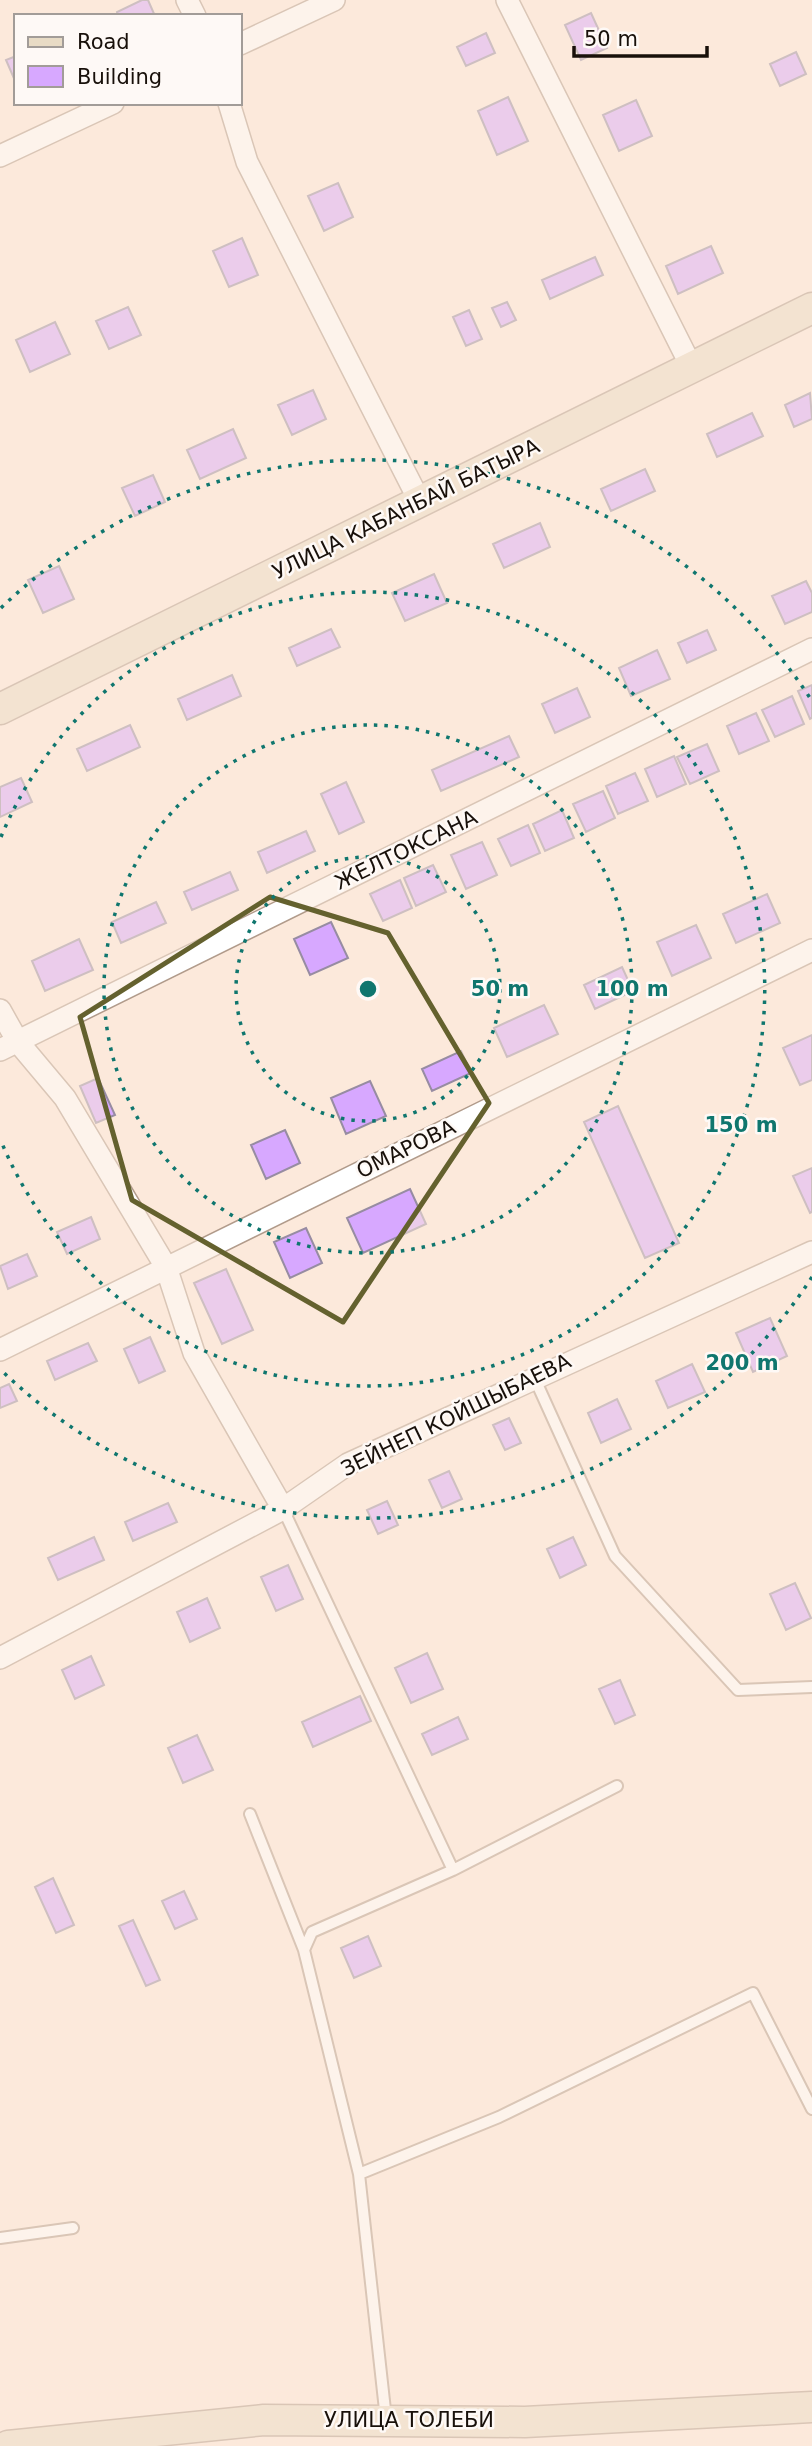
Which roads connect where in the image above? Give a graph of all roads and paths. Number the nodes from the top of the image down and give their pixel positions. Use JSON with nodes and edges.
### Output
{"nodes":[{"id":1,"x":334,"y":0,"type":"edge"},
{"id":2,"x":507,"y":0,"type":"edge"},
{"id":3,"x":242,"y":43,"type":"edge"},
{"id":4,"x":109,"y":105,"type":"edge"},
{"id":5,"x":230,"y":105,"type":"edge"},
{"id":6,"x":0,"y":156,"type":"edge"},
{"id":7,"x":812,"y":308,"type":"edge"},
{"id":8,"x":692,"y":368,"type":"junction"},
{"id":9,"x":420,"y":502,"type":"junction"},
{"id":10,"x":812,"y":649,"type":"edge"},
{"id":11,"x":0,"y":709,"type":"edge"},
{"id":12,"x":812,"y":950,"type":"edge"},
{"id":13,"x":0,"y":1010,"type":"edge"},
{"id":14,"x":9,"y":1046,"type":"edge"},
{"id":15,"x":812,"y":1252,"type":"edge"},
{"id":16,"x":166,"y":1266,"type":"junction"},
{"id":17,"x":0,"y":1350,"type":"edge"},
{"id":18,"x":534,"y":1377,"type":"junction"},
{"id":19,"x":283,"y":1509,"type":"junction"},
{"id":20,"x":0,"y":1658,"type":"edge"},
{"id":21,"x":812,"y":1687,"type":"edge"},
{"id":22,"x":617,"y":1787,"type":"dead end"},
{"id":23,"x":250,"y":1814,"type":"dead end"},
{"id":24,"x":453,"y":1870,"type":"junction"},
{"id":25,"x":304,"y":1950,"type":"junction"},
{"id":26,"x":812,"y":2109,"type":"edge"},
{"id":27,"x":359,"y":2174,"type":"junction"},
{"id":28,"x":73,"y":2228,"type":"dead end"},
{"id":29,"x":0,"y":2238,"type":"edge"},
{"id":30,"x":812,"y":2407,"type":"edge"},
{"id":31,"x":386,"y":2419,"type":"junction"},
{"id":32,"x":8,"y":2446,"type":"edge"}],
"edges":[{"from":1,"to":3,"type":"street"},
{"from":2,"to":8,"type":"street"},
{"from":4,"to":6,"type":"street"},
{"from":5,"to":9,"type":"street"},
{"from":7,"to":8,"type":"street","name":"УЛИЦА КАБАНБАЙ БАТЫРА"},
{"from":8,"to":9,"type":"street","name":"УЛИЦА КАБАНБАЙ БАТЫРА"},
{"from":9,"to":11,"type":"street","name":"УЛИЦА КАБАНБАЙ БАТЫРА"},
{"from":10,"to":14,"type":"street","name":"ЖЕЛТОКСАНА"},
{"from":12,"to":16,"type":"street","name":"ОМАРОВА"},
{"from":13,"to":14,"type":"street"},
{"from":14,"to":16,"type":"street"},
{"from":15,"to":18,"type":"street","name":"ЗЕЙНЕП КОЙШЫБАЕВА"},
{"from":16,"to":17,"type":"street","name":"ОМАРОВА"},
{"from":16,"to":19,"type":"street"},
{"from":18,"to":19,"type":"street","name":"ЗЕЙНЕП КОЙШЫБАЕВА"},
{"from":18,"to":21,"type":"lane"},
{"from":19,"to":20,"type":"street","name":"ЗЕЙНЕП КОЙШЫБАЕВА"},
{"from":19,"to":24,"type":"lane"},
{"from":22,"to":24,"type":"lane"},
{"from":23,"to":25,"type":"lane"},
{"from":24,"to":25,"type":"lane"},
{"from":25,"to":27,"type":"lane"},
{"from":26,"to":27,"type":"lane"},
{"from":27,"to":31,"type":"lane"},
{"from":28,"to":29,"type":"lane"},
{"from":30,"to":31,"type":"street","name":"УЛИЦА ТОЛЕБИ"},
{"from":31,"to":32,"type":"street","name":"УЛИЦА ТОЛЕБИ"}]}
